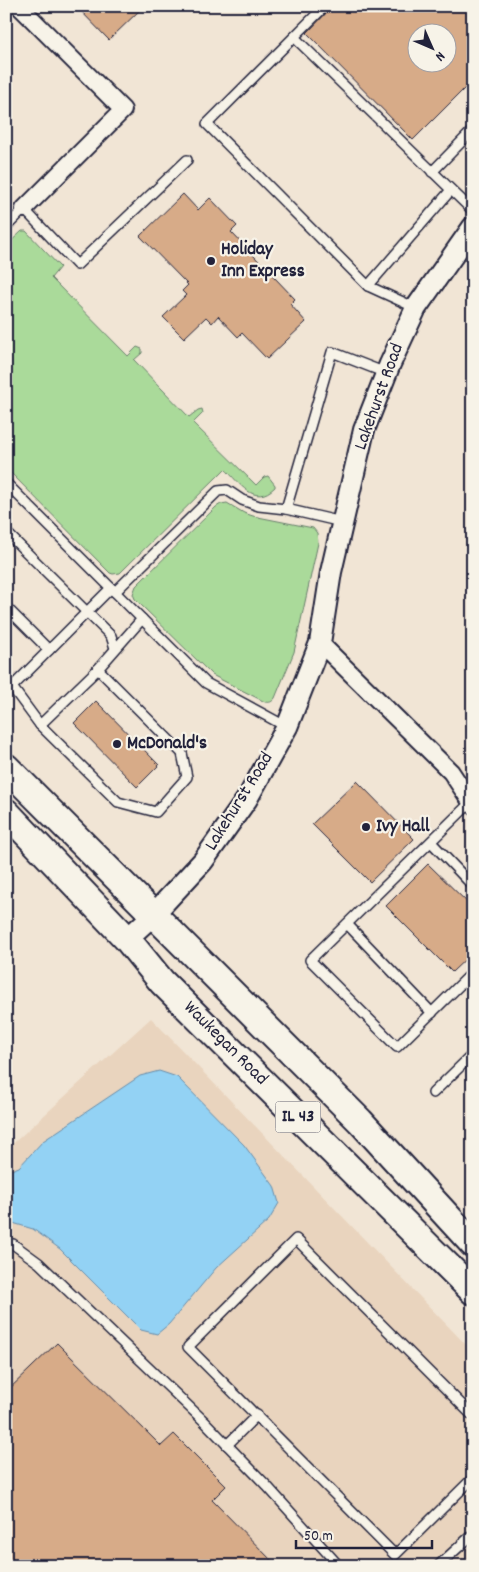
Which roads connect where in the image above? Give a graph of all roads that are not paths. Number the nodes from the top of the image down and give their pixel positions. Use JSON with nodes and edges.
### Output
{"nodes":[{"id":1,"x":18,"y":6,"type":"edge"},
{"id":2,"x":326,"y":6,"type":"edge"},
{"id":3,"x":294,"y":37,"type":"junction"},
{"id":4,"x":473,"y":130,"type":"edge"},
{"id":5,"x":187,"y":160,"type":"dead end"},
{"id":6,"x":432,"y":172,"type":"junction"},
{"id":7,"x":451,"y":190,"type":"junction"},
{"id":8,"x":24,"y":209,"type":"junction"},
{"id":9,"x":473,"y":211,"type":"edge"},
{"id":10,"x":6,"y":226,"type":"edge"},
{"id":11,"x":473,"y":227,"type":"edge"},
{"id":12,"x":368,"y":286,"type":"junction"},
{"id":13,"x":416,"y":308,"type":"junction"},
{"id":14,"x":386,"y":373,"type":"junction"},
{"id":15,"x":6,"y":483,"type":"edge"},
{"id":16,"x":286,"y":509,"type":"junction"},
{"id":17,"x":342,"y":522,"type":"junction"},
{"id":18,"x":6,"y":532,"type":"edge"},
{"id":19,"x":113,"y":590,"type":"junction"},
{"id":20,"x":6,"y":607,"type":"edge"},
{"id":21,"x":87,"y":612,"type":"junction"},
{"id":22,"x":142,"y":619,"type":"junction"},
{"id":23,"x":320,"y":643,"type":"junction"},
{"id":24,"x":115,"y":648,"type":"junction"},
{"id":25,"x":49,"y":650,"type":"junction"},
{"id":26,"x":98,"y":669,"type":"junction"},
{"id":27,"x":9,"y":684,"type":"edge"},
{"id":28,"x":40,"y":725,"type":"junction"},
{"id":29,"x":286,"y":727,"type":"junction"},
{"id":30,"x":6,"y":766,"type":"edge"},
{"id":31,"x":472,"y":803,"type":"edge"},
{"id":32,"x":6,"y":812,"type":"edge"},
{"id":33,"x":430,"y":842,"type":"junction"},
{"id":34,"x":473,"y":886,"type":"edge"},
{"id":35,"x":153,"y":915,"type":"junction"},
{"id":36,"x":347,"y":924,"type":"junction"},
{"id":37,"x":127,"y":939,"type":"junction"},
{"id":38,"x":473,"y":972,"type":"edge"},
{"id":39,"x":432,"y":1013,"type":"junction"},
{"id":40,"x":473,"y":1054,"type":"edge"},
{"id":41,"x":433,"y":1093,"type":"dead end"},
{"id":42,"x":6,"y":1244,"type":"edge"},
{"id":43,"x":473,"y":1244,"type":"edge"},
{"id":44,"x":473,"y":1291,"type":"edge"},
{"id":45,"x":257,"y":1415,"type":"junction"},
{"id":46,"x":473,"y":1416,"type":"edge"},
{"id":47,"x":227,"y":1445,"type":"junction"},
{"id":48,"x":473,"y":1478,"type":"edge"},
{"id":49,"x":473,"y":1534,"type":"edge"},
{"id":50,"x":339,"y":1566,"type":"edge"},
{"id":51,"x":438,"y":1566,"type":"edge"}],
"edges":[{"from":1,"to":8,"type":"street"},
{"from":2,"to":3,"type":"lane"},
{"from":3,"to":6,"type":"lane"},
{"from":3,"to":12,"type":"lane"},
{"from":4,"to":6,"type":"lane"},
{"from":5,"to":8,"type":"lane"},
{"from":6,"to":7,"type":"lane"},
{"from":7,"to":9,"type":"lane"},
{"from":7,"to":12,"type":"lane"},
{"from":8,"to":10,"type":"lane"},
{"from":11,"to":13,"type":"street","name":"Lakehurst Road"},
{"from":12,"to":13,"type":"lane"},
{"from":13,"to":14,"type":"street","name":"Lakehurst Road"},
{"from":14,"to":16,"type":"lane"},
{"from":14,"to":17,"type":"street","name":"Lakehurst Road"},
{"from":15,"to":19,"type":"lane"},
{"from":16,"to":17,"type":"lane"},
{"from":16,"to":19,"type":"lane"},
{"from":17,"to":23,"type":"street","name":"Lakehurst Road"},
{"from":18,"to":21,"type":"lane"},
{"from":19,"to":21,"type":"lane"},
{"from":19,"to":22,"type":"lane"},
{"from":20,"to":25,"type":"lane"},
{"from":21,"to":24,"type":"lane"},
{"from":21,"to":25,"type":"lane"},
{"from":22,"to":24,"type":"lane"},
{"from":22,"to":29,"type":"lane"},
{"from":23,"to":29,"type":"street","name":"Lakehurst Road"},
{"from":23,"to":31,"type":"street"},
{"from":24,"to":26,"type":"lane"},
{"from":25,"to":27,"type":"lane"},
{"from":26,"to":28,"type":"lane"},
{"from":26,"to":28,"type":"lane"},
{"from":27,"to":28,"type":"lane"},
{"from":29,"to":35,"type":"street","name":"Lakehurst Road"},
{"from":30,"to":35,"type":"main road","number":"IL 43"},
{"from":31,"to":33,"type":"lane"},
{"from":32,"to":37,"type":"main road","name":"Waukegan Road","number":"IL 43"},
{"from":33,"to":34,"type":"lane"},
{"from":33,"to":36,"type":"lane"},
{"from":35,"to":37,"type":"street","name":"Lakehurst Road"},
{"from":35,"to":43,"type":"main road","number":"IL 43"},
{"from":36,"to":39,"type":"lane"},
{"from":36,"to":39,"type":"lane"},
{"from":37,"to":44,"type":"main road","name":"Waukegan Road","number":"IL 43"},
{"from":38,"to":39,"type":"lane"},
{"from":40,"to":41,"type":"lane"},
{"from":42,"to":47,"type":"lane"},
{"from":45,"to":46,"type":"lane"},
{"from":45,"to":47,"type":"lane"},
{"from":45,"to":48,"type":"lane"},
{"from":47,"to":50,"type":"lane"},
{"from":49,"to":51,"type":"lane"}]}
